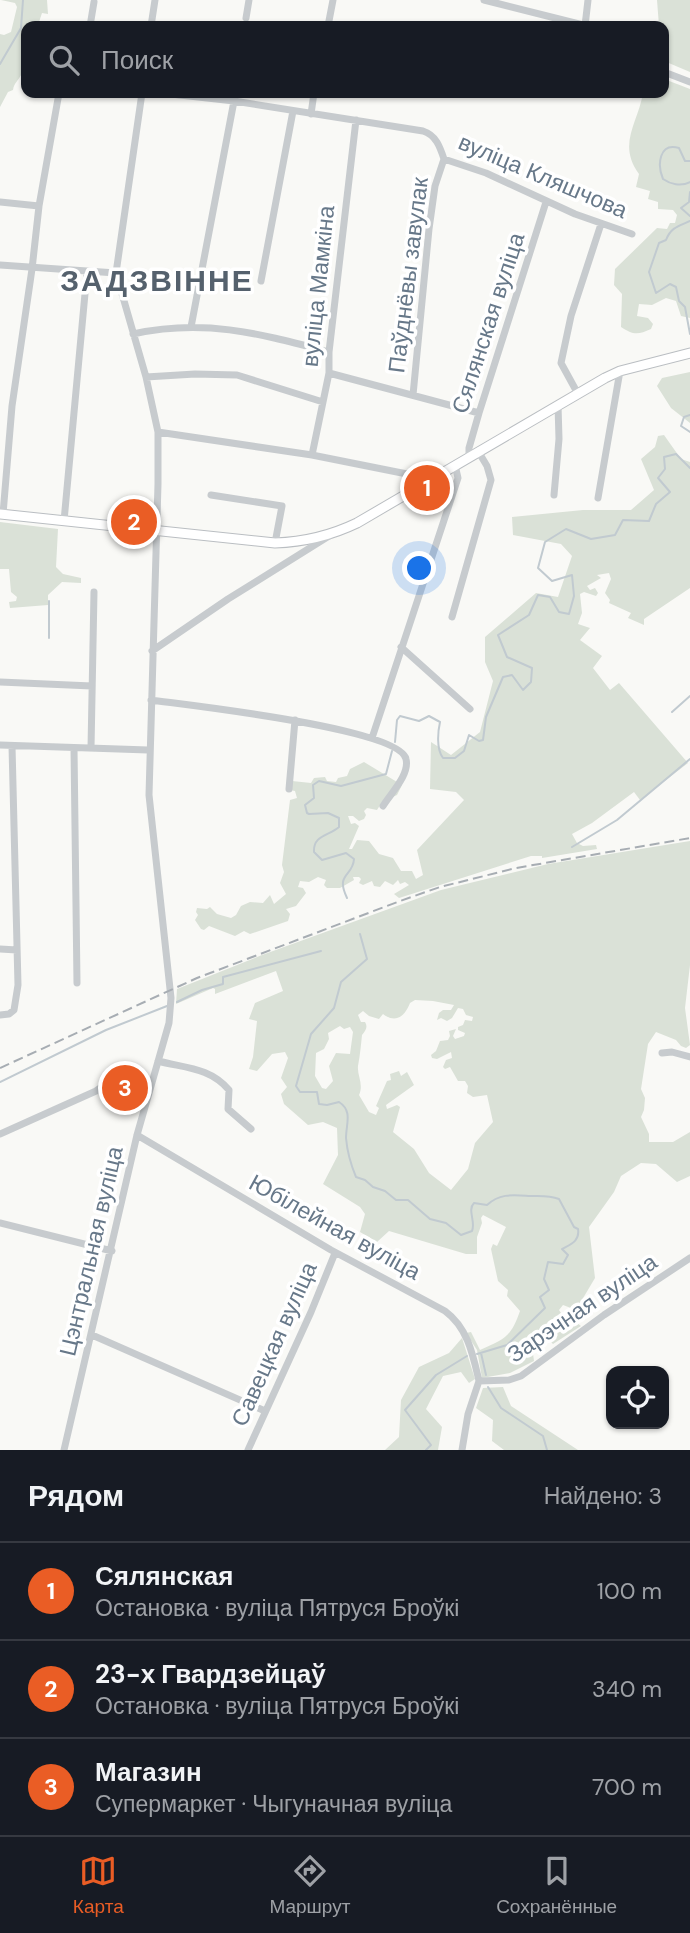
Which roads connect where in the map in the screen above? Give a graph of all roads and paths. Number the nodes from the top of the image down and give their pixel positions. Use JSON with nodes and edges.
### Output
{"nodes":[{"id":1,"x":155,"y":0,"type":"edge"},
{"id":2,"x":248,"y":0,"type":"edge"},
{"id":3,"x":333,"y":0,"type":"edge"},
{"id":4,"x":484,"y":0,"type":"edge"},
{"id":5,"x":589,"y":0,"type":"edge"},
{"id":6,"x":94,"y":2,"type":"edge"},
{"id":7,"x":246,"y":18,"type":"dead end"},
{"id":8,"x":91,"y":21,"type":"edge"},
{"id":9,"x":152,"y":21,"type":"edge"},
{"id":10,"x":329,"y":21,"type":"edge"},
{"id":11,"x":566,"y":21,"type":"edge"},
{"id":12,"x":587,"y":21,"type":"edge"},
{"id":13,"x":669,"y":74,"type":"edge"},
{"id":14,"x":690,"y":82,"type":"edge"},
{"id":15,"x":58,"y":98,"type":"edge"},
{"id":16,"x":141,"y":98,"type":"edge"},
{"id":17,"x":207,"y":98,"type":"edge"},
{"id":18,"x":314,"y":98,"type":"edge"},
{"id":19,"x":234,"y":101,"type":"junction"},
{"id":20,"x":293,"y":111,"type":"junction"},
{"id":21,"x":312,"y":114,"type":"junction"},
{"id":22,"x":356,"y":120,"type":"junction"},
{"id":23,"x":444,"y":159,"type":"junction"},
{"id":24,"x":0,"y":202,"type":"edge"},
{"id":25,"x":546,"y":202,"type":"junction"},
{"id":26,"x":39,"y":206,"type":"junction"},
{"id":27,"x":601,"y":224,"type":"junction"},
{"id":28,"x":632,"y":234,"type":"dead end"},
{"id":29,"x":0,"y":265,"type":"edge"},
{"id":30,"x":32,"y":269,"type":"junction"},
{"id":31,"x":87,"y":272,"type":"junction"},
{"id":32,"x":116,"y":273,"type":"junction"},
{"id":33,"x":261,"y":281,"type":"dead end"},
{"id":34,"x":191,"y":327,"type":"junction"},
{"id":35,"x":133,"y":334,"type":"junction"},
{"id":36,"x":329,"y":352,"type":"junction"},
{"id":37,"x":690,"y":353,"type":"edge"},
{"id":38,"x":620,"y":371,"type":"junction"},
{"id":39,"x":329,"y":373,"type":"junction"},
{"id":40,"x":146,"y":377,"type":"junction"},
{"id":41,"x":578,"y":394,"type":"junction"},
{"id":42,"x":413,"y":396,"type":"junction"},
{"id":43,"x":323,"y":401,"type":"junction"},
{"id":44,"x":558,"y":405,"type":"junction"},
{"id":45,"x":479,"y":413,"type":"junction"},
{"id":46,"x":158,"y":432,"type":"junction"},
{"id":47,"x":478,"y":451,"type":"junction"},
{"id":48,"x":312,"y":455,"type":"junction"},
{"id":49,"x":469,"y":456,"type":"junction"},
{"id":50,"x":455,"y":465,"type":"junction"},
{"id":51,"x":432,"y":479,"type":"junction"},
{"id":52,"x":211,"y":495,"type":"dead end"},
{"id":53,"x":554,"y":495,"type":"dead end"},
{"id":54,"x":598,"y":498,"type":"dead end"},
{"id":55,"x":1,"y":514,"type":"edge"},
{"id":56,"x":64,"y":521,"type":"junction"},
{"id":57,"x":156,"y":532,"type":"junction"},
{"id":58,"x":329,"y":536,"type":"junction"},
{"id":59,"x":275,"y":543,"type":"junction"},
{"id":60,"x":94,"y":592,"type":"dead end"},
{"id":61,"x":452,"y":617,"type":"dead end"},
{"id":62,"x":401,"y":647,"type":"junction"},
{"id":63,"x":152,"y":651,"type":"junction"},
{"id":64,"x":0,"y":682,"type":"edge"},
{"id":65,"x":92,"y":686,"type":"junction"},
{"id":66,"x":151,"y":700,"type":"junction"},
{"id":67,"x":470,"y":709,"type":"dead end"},
{"id":68,"x":295,"y":720,"type":"junction"},
{"id":69,"x":372,"y":738,"type":"junction"},
{"id":70,"x":0,"y":745,"type":"edge"},
{"id":71,"x":12,"y":746,"type":"junction"},
{"id":72,"x":74,"y":748,"type":"junction"},
{"id":73,"x":91,"y":748,"type":"junction"},
{"id":74,"x":148,"y":750,"type":"junction"},
{"id":75,"x":289,"y":789,"type":"dead end"},
{"id":76,"x":383,"y":806,"type":"dead end"},
{"id":77,"x":0,"y":948,"type":"edge"},
{"id":78,"x":17,"y":950,"type":"junction"},
{"id":79,"x":76,"y":983,"type":"dead end"},
{"id":80,"x":0,"y":1015,"type":"edge"},
{"id":81,"x":662,"y":1053,"type":"dead end"},
{"id":82,"x":690,"y":1057,"type":"edge"},
{"id":83,"x":158,"y":1061,"type":"junction"},
{"id":84,"x":151,"y":1084,"type":"junction"},
{"id":85,"x":251,"y":1129,"type":"dead end"},
{"id":86,"x":0,"y":1133,"type":"edge"},
{"id":87,"x":137,"y":1135,"type":"junction"},
{"id":88,"x":0,"y":1223,"type":"edge"},
{"id":89,"x":112,"y":1251,"type":"junction"},
{"id":90,"x":335,"y":1253,"type":"junction"},
{"id":91,"x":690,"y":1258,"type":"edge"},
{"id":92,"x":92,"y":1335,"type":"junction"},
{"id":93,"x":479,"y":1381,"type":"junction"},
{"id":94,"x":265,"y":1411,"type":"junction"},
{"id":95,"x":64,"y":1450,"type":"edge"},
{"id":96,"x":247,"y":1450,"type":"edge"},
{"id":97,"x":462,"y":1450,"type":"edge"}],
"edges":[{"from":1,"to":9,"type":"street"},
{"from":2,"to":7,"type":"street"},
{"from":3,"to":10,"type":"street"},
{"from":4,"to":11,"type":"street"},
{"from":5,"to":12,"type":"street"},
{"from":6,"to":8,"type":"street"},
{"from":13,"to":14,"type":"street"},
{"from":15,"to":26,"type":"street"},
{"from":16,"to":32,"type":"street"},
{"from":17,"to":19,"type":"street","name":"вуліца Кляшчова"},
{"from":18,"to":21,"type":"street"},
{"from":19,"to":20,"type":"street","name":"вуліца Кляшчова"},
{"from":19,"to":34,"type":"street"},
{"from":20,"to":21,"type":"street","name":"вуліца Кляшчова"},
{"from":20,"to":33,"type":"street"},
{"from":21,"to":22,"type":"street","name":"вуліца Кляшчова"},
{"from":22,"to":23,"type":"street","name":"вуліца Кляшчова"},
{"from":22,"to":36,"type":"street","name":"вуліца Мамкіна"},
{"from":23,"to":25,"type":"street","name":"вуліца Кляшчова"},
{"from":23,"to":42,"type":"street","name":"Паўднёвы завулак"},
{"from":24,"to":26,"type":"street"},
{"from":25,"to":27,"type":"street","name":"вуліца Кляшчова"},
{"from":25,"to":45,"type":"street","name":"Сялянская вуліца"},
{"from":26,"to":30,"type":"street"},
{"from":27,"to":28,"type":"street","name":"вуліца Кляшчова"},
{"from":27,"to":41,"type":"street"},
{"from":29,"to":30,"type":"street"},
{"from":30,"to":31,"type":"street"},
{"from":30,"to":55,"type":"street"},
{"from":31,"to":32,"type":"street"},
{"from":31,"to":56,"type":"street"},
{"from":32,"to":35,"type":"street","name":"Цэнтральная вуліца"},
{"from":34,"to":35,"type":"street"},
{"from":34,"to":36,"type":"street"},
{"from":35,"to":40,"type":"street","name":"Цэнтральная вуліца"},
{"from":36,"to":39,"type":"street","name":"вуліца Мамкіна"},
{"from":37,"to":38,"type":"main road"},
{"from":38,"to":41,"type":"main road"},
{"from":38,"to":54,"type":"street"},
{"from":39,"to":42,"type":"street"},
{"from":39,"to":43,"type":"street","name":"вуліца Мамкіна"},
{"from":40,"to":43,"type":"street"},
{"from":40,"to":46,"type":"street","name":"Цэнтральная вуліца"},
{"from":41,"to":44,"type":"main road"},
{"from":42,"to":45,"type":"street"},
{"from":43,"to":48,"type":"street","name":"вуліца Мамкіна"},
{"from":44,"to":47,"type":"main road"},
{"from":44,"to":53,"type":"street"},
{"from":45,"to":49,"type":"street","name":"Сялянская вуліца"},
{"from":46,"to":48,"type":"street"},
{"from":46,"to":57,"type":"street","name":"Цэнтральная вуліца"},
{"from":47,"to":49,"type":"main road"},
{"from":47,"to":61,"type":"street"},
{"from":48,"to":51,"type":"street"},
{"from":49,"to":50,"type":"main road"},
{"from":50,"to":51,"type":"main road"},
{"from":50,"to":62,"type":"street"},
{"from":51,"to":58,"type":"main road"},
{"from":52,"to":59,"type":"street"},
{"from":55,"to":56,"type":"main road"},
{"from":56,"to":57,"type":"main road"},
{"from":57,"to":59,"type":"main road"},
{"from":57,"to":63,"type":"street","name":"Цэнтральная вуліца"},
{"from":58,"to":59,"type":"main road"},
{"from":58,"to":63,"type":"street"},
{"from":60,"to":65,"type":"street"},
{"from":62,"to":67,"type":"street"},
{"from":62,"to":69,"type":"street"},
{"from":63,"to":66,"type":"street","name":"Цэнтральная вуліца"},
{"from":64,"to":65,"type":"street"},
{"from":65,"to":73,"type":"street"},
{"from":66,"to":68,"type":"street"},
{"from":66,"to":74,"type":"street","name":"Цэнтральная вуліца"},
{"from":68,"to":69,"type":"street"},
{"from":68,"to":75,"type":"street"},
{"from":69,"to":76,"type":"street"},
{"from":70,"to":71,"type":"street"},
{"from":71,"to":72,"type":"street"},
{"from":71,"to":78,"type":"street"},
{"from":72,"to":73,"type":"street"},
{"from":72,"to":79,"type":"street"},
{"from":73,"to":74,"type":"street"},
{"from":74,"to":83,"type":"street","name":"Цэнтральная вуліца"},
{"from":77,"to":78,"type":"street"},
{"from":78,"to":80,"type":"street"},
{"from":81,"to":82,"type":"street"},
{"from":83,"to":84,"type":"street","name":"Цэнтральная вуліца"},
{"from":83,"to":85,"type":"street"},
{"from":84,"to":86,"type":"street"},
{"from":84,"to":87,"type":"street","name":"Цэнтральная вуліца"},
{"from":87,"to":89,"type":"street","name":"Цэнтральная вуліца"},
{"from":87,"to":90,"type":"street","name":"Юбілейная вуліца"},
{"from":88,"to":89,"type":"street"},
{"from":89,"to":92,"type":"street","name":"Цэнтральная вуліца"},
{"from":90,"to":93,"type":"street","name":"Юбілейная вуліца"},
{"from":90,"to":94,"type":"street","name":"Савецкая вуліца"},
{"from":91,"to":93,"type":"street","name":"Зарэчная вуліца"},
{"from":92,"to":94,"type":"street"},
{"from":92,"to":95,"type":"street","name":"Цэнтральная вуліца"},
{"from":93,"to":97,"type":"street"},
{"from":94,"to":96,"type":"street","name":"Савецкая вуліца"}]}
